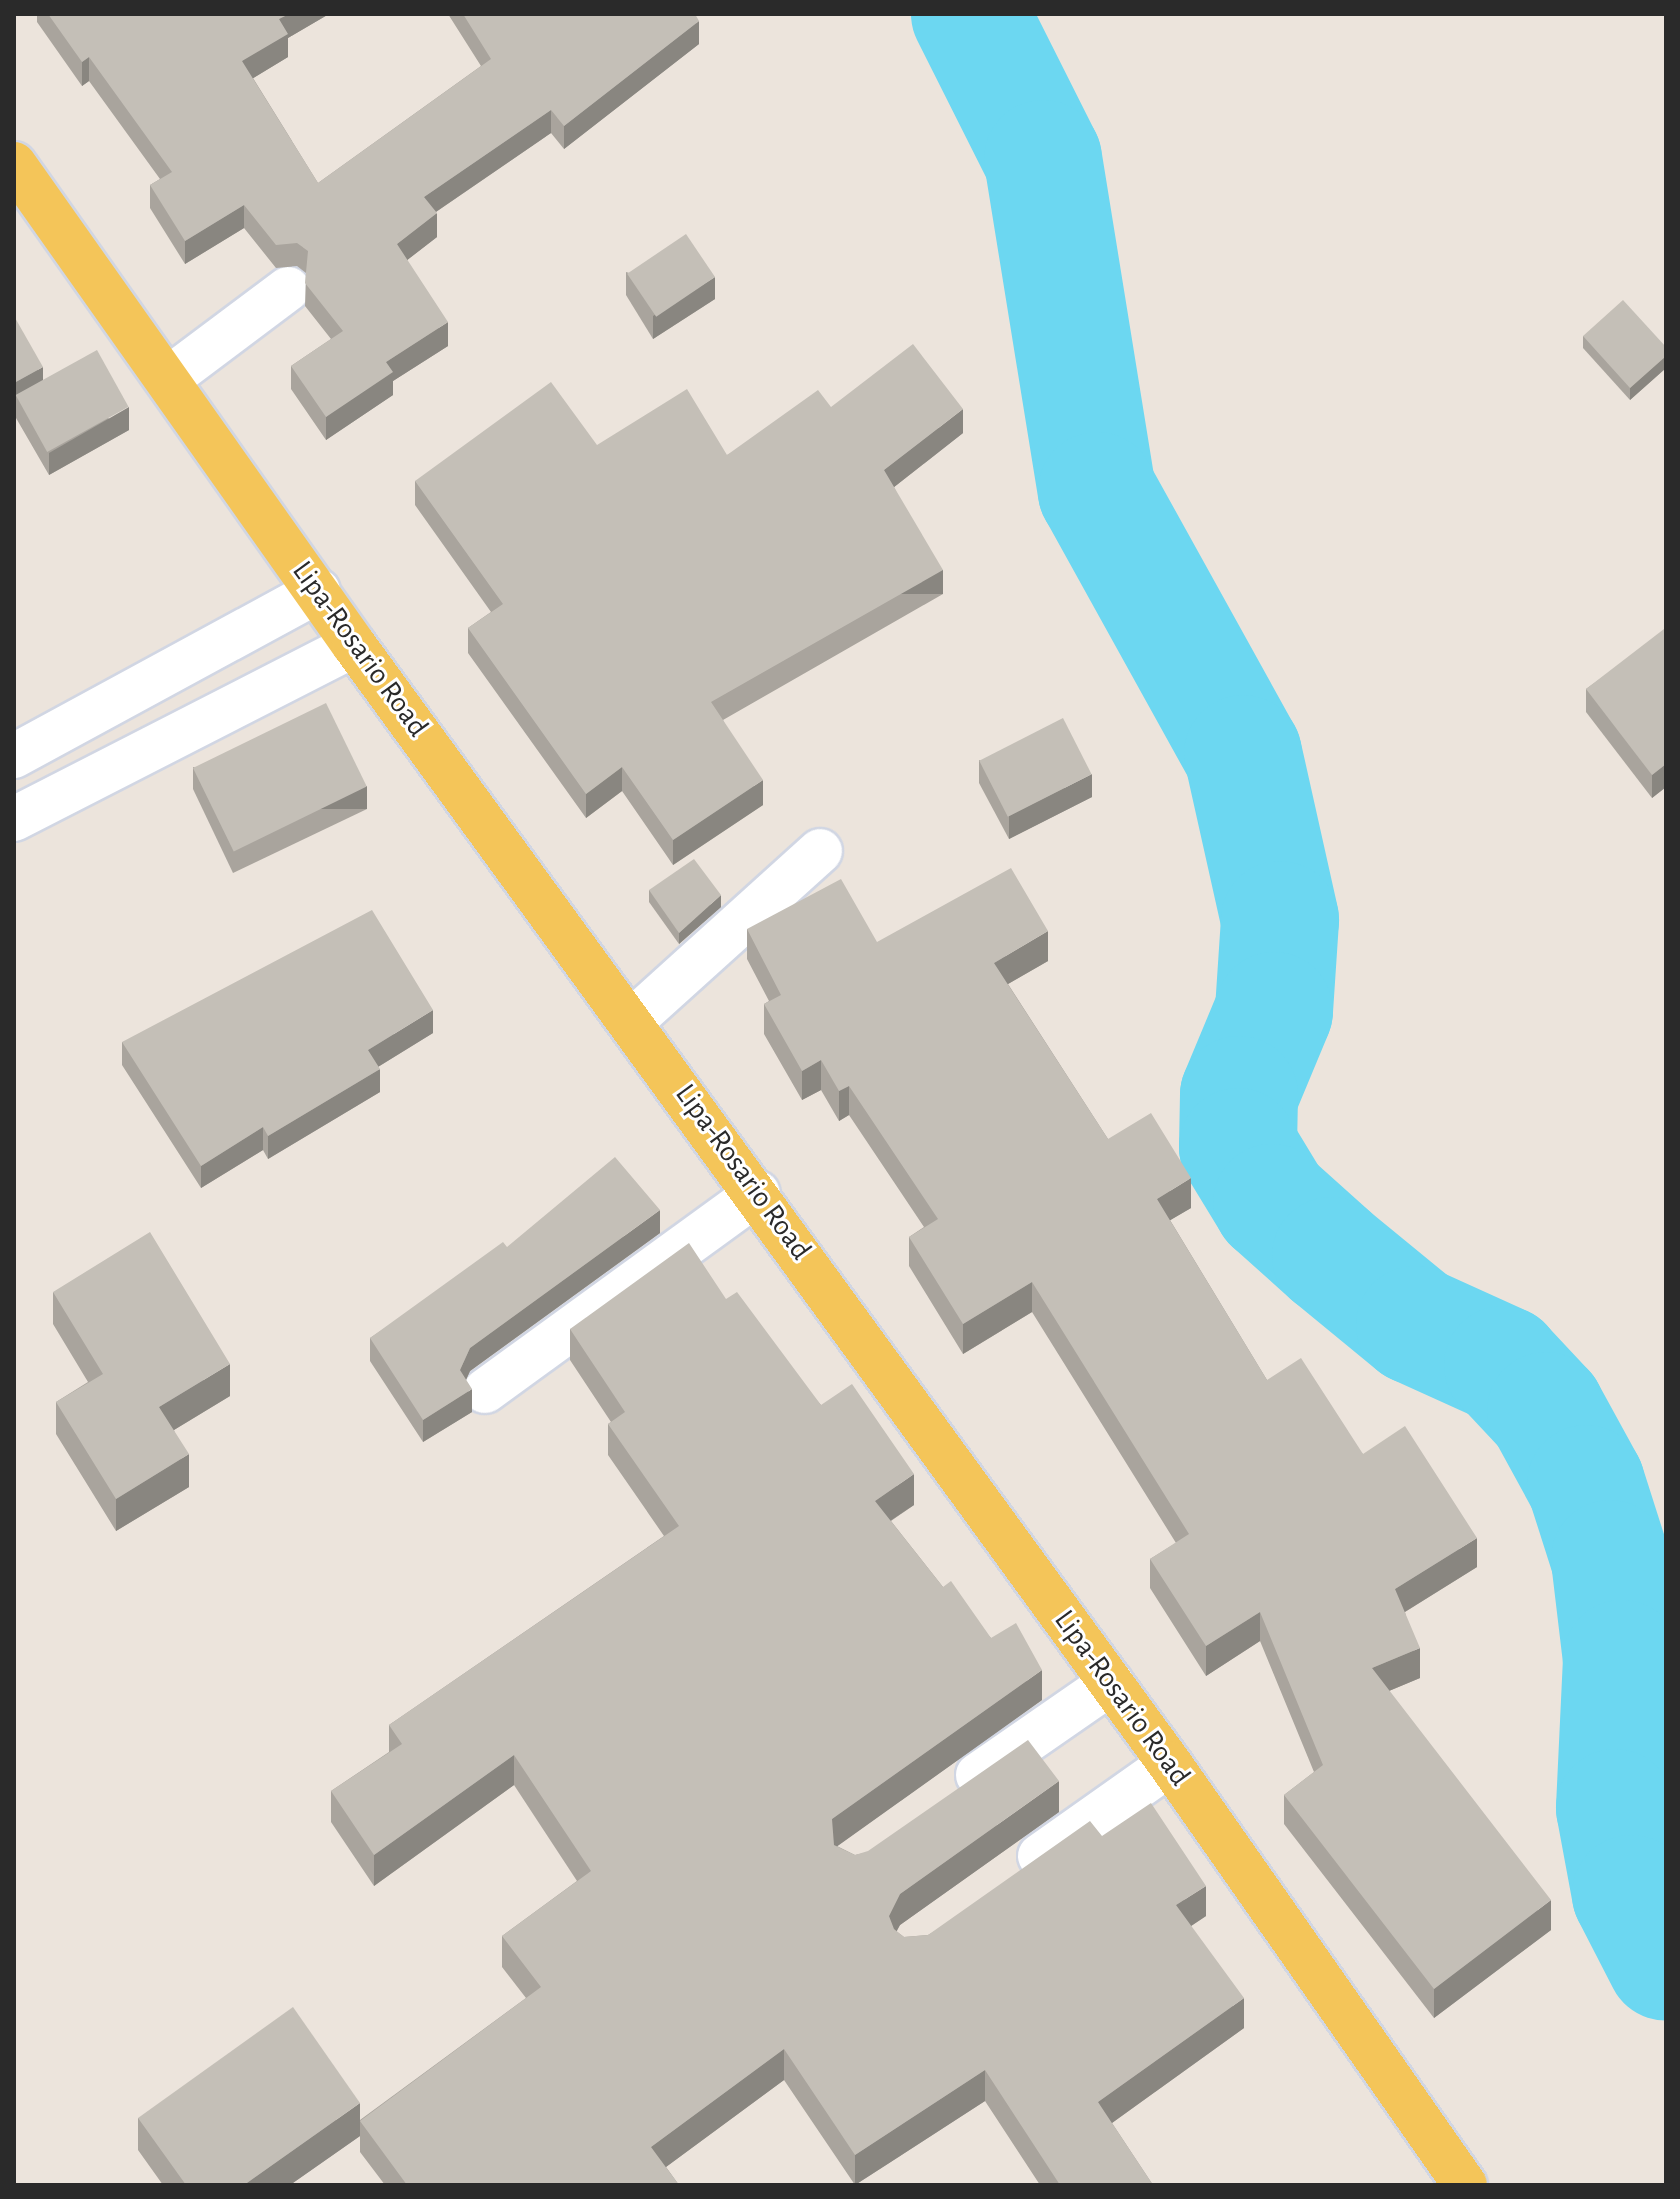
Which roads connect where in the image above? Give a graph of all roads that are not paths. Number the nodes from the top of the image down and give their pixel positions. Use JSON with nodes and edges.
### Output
{"nodes":[{"id":1,"x":14,"y":164,"type":"edge"},
{"id":2,"x":288,"y":289,"type":"dead end"},
{"id":3,"x":168,"y":379,"type":"junction"},
{"id":4,"x":318,"y":591,"type":"junction"},
{"id":5,"x":354,"y":645,"type":"junction"},
{"id":6,"x":14,"y":756,"type":"edge"},
{"id":7,"x":14,"y":819,"type":"edge"},
{"id":8,"x":820,"y":851,"type":"dead end"},
{"id":9,"x":633,"y":1020,"type":"junction"},
{"id":10,"x":758,"y":1193,"type":"junction"},
{"id":11,"x":485,"y":1391,"type":"dead end"},
{"id":12,"x":1111,"y":1683,"type":"junction"},
{"id":13,"x":1170,"y":1764,"type":"junction"},
{"id":14,"x":944,"y":1799,"type":"edge"},
{"id":15,"x":1004,"y":1882,"type":"edge"},
{"id":16,"x":1465,"y":2185,"type":"edge"}],
"edges":[{"from":1,"to":3,"type":"main road","name":"Lipa-Rosario Road"},
{"from":2,"to":3,"type":"street"},
{"from":3,"to":4,"type":"main road","name":"Lipa-Rosario Road"},
{"from":4,"to":5,"type":"main road","name":"Lipa-Rosario Road"},
{"from":4,"to":6,"type":"street"},
{"from":5,"to":7,"type":"street"},
{"from":5,"to":9,"type":"main road","name":"Lipa-Rosario Road"},
{"from":8,"to":9,"type":"street"},
{"from":9,"to":10,"type":"main road","name":"Lipa-Rosario Road"},
{"from":10,"to":11,"type":"street"},
{"from":10,"to":12,"type":"main road","name":"Lipa-Rosario Road"},
{"from":12,"to":13,"type":"main road","name":"Lipa-Rosario Road"},
{"from":12,"to":14,"type":"street"},
{"from":13,"to":15,"type":"street"},
{"from":13,"to":16,"type":"main road","name":"Lipa-Rosario Road"}]}
